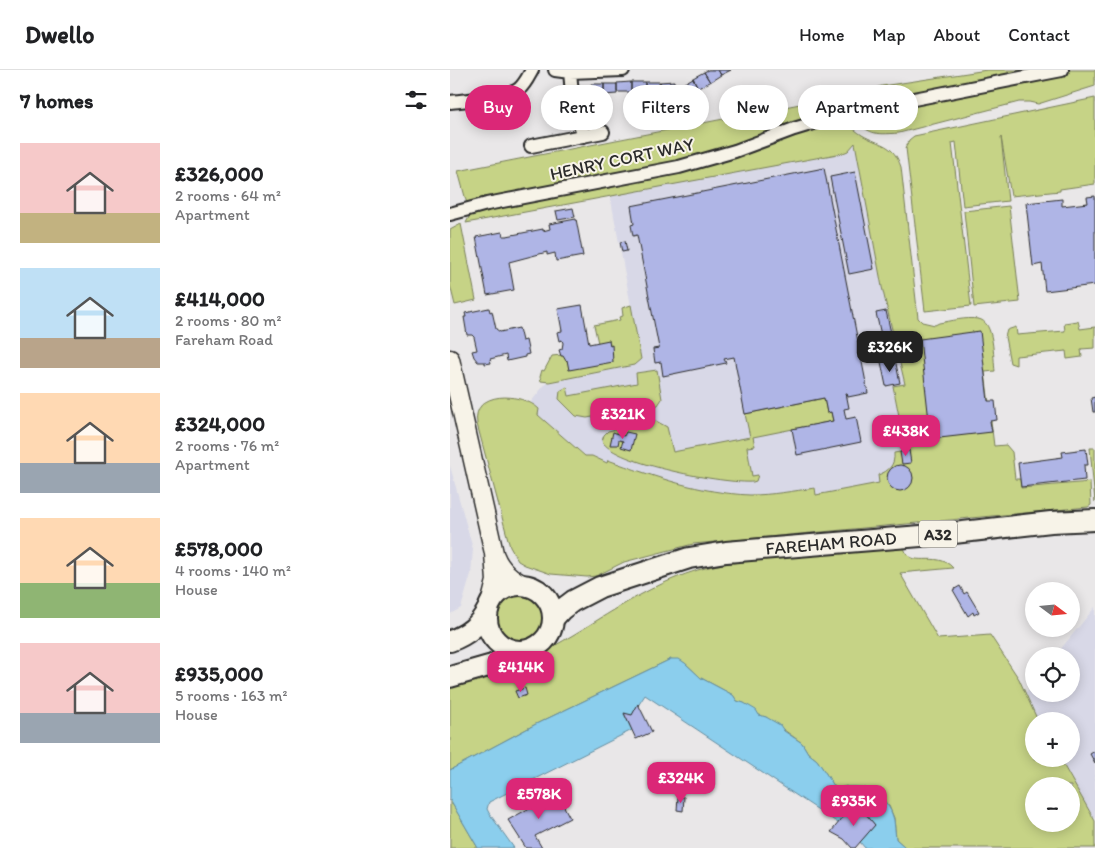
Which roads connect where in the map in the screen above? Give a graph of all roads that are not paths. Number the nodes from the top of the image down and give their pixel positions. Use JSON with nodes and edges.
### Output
{"nodes":[{"id":1,"x":532,"y":70,"type":"edge"},
{"id":2,"x":555,"y":70,"type":"edge"},
{"id":3,"x":623,"y":70,"type":"edge"},
{"id":4,"x":1062,"y":70,"type":"edge"},
{"id":5,"x":606,"y":71,"type":"edge"},
{"id":6,"x":570,"y":72,"type":"junction"},
{"id":7,"x":450,"y":102,"type":"edge"},
{"id":8,"x":603,"y":132,"type":"dead end"},
{"id":9,"x":584,"y":136,"type":"junction"},
{"id":10,"x":530,"y":146,"type":"dead end"},
{"id":11,"x":450,"y":214,"type":"edge"},
{"id":12,"x":450,"y":359,"type":"edge"},
{"id":13,"x":1095,"y":520,"type":"edge"},
{"id":14,"x":494,"y":553,"type":"junction"},
{"id":15,"x":527,"y":586,"type":"junction"},
{"id":16,"x":600,"y":587,"type":"junction"},
{"id":17,"x":489,"y":605,"type":"junction"},
{"id":18,"x":553,"y":619,"type":"junction"},
{"id":19,"x":450,"y":641,"type":"edge"},
{"id":20,"x":530,"y":650,"type":"junction"},
{"id":21,"x":450,"y":677,"type":"edge"}],
"edges":[{"from":1,"to":7,"type":"street"},
{"from":2,"to":6,"type":"street"},
{"from":3,"to":5,"type":"street"},
{"from":4,"to":11,"type":"street","name":"HENRY CORT WAY"},
{"from":5,"to":6,"type":"street"},
{"from":6,"to":9,"type":"street"},
{"from":8,"to":9,"type":"street"},
{"from":9,"to":10,"type":"street"},
{"from":12,"to":14,"type":"main road"},
{"from":13,"to":16,"type":"main road","name":"FAREHAM ROAD","number":"A32"},
{"from":14,"to":15,"type":"main road"},
{"from":14,"to":17,"type":"main road"},
{"from":15,"to":16,"type":"main road","name":"FAREHAM ROAD","number":"A32"},
{"from":15,"to":17,"type":"main road"},
{"from":15,"to":18,"type":"main road"},
{"from":16,"to":18,"type":"main road","name":"FAREHAM ROAD","number":"A32"},
{"from":17,"to":19,"type":"main road"},
{"from":17,"to":20,"type":"main road"},
{"from":18,"to":20,"type":"main road"},
{"from":20,"to":21,"type":"main road"}]}
